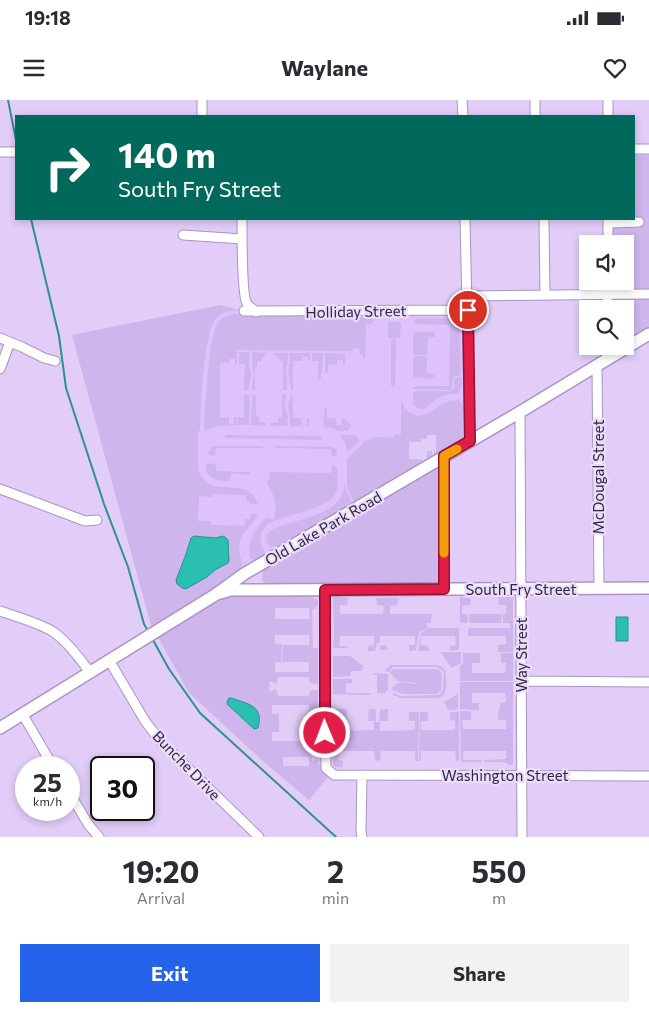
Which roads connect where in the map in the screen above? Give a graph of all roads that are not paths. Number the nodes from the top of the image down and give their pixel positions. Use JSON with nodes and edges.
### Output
{"nodes":[{"id":1,"x":202,"y":100,"type":"edge"},
{"id":2,"x":462,"y":100,"type":"edge"},
{"id":3,"x":535,"y":100,"type":"edge"},
{"id":4,"x":608,"y":100,"type":"edge"},
{"id":5,"x":202,"y":115,"type":"edge"},
{"id":6,"x":463,"y":115,"type":"edge"},
{"id":7,"x":535,"y":115,"type":"edge"},
{"id":8,"x":608,"y":115,"type":"edge"},
{"id":9,"x":635,"y":149,"type":"edge"},
{"id":10,"x":649,"y":149,"type":"edge"},
{"id":11,"x":0,"y":152,"type":"edge"},
{"id":12,"x":15,"y":152,"type":"edge"},
{"id":13,"x":242,"y":220,"type":"edge"},
{"id":14,"x":465,"y":220,"type":"edge"},
{"id":15,"x":608,"y":221,"type":"edge"},
{"id":16,"x":544,"y":222,"type":"dead end"},
{"id":17,"x":639,"y":222,"type":"dead end"},
{"id":18,"x":183,"y":234,"type":"dead end"},
{"id":19,"x":608,"y":235,"type":"edge"},
{"id":20,"x":242,"y":238,"type":"junction"},
{"id":21,"x":607,"y":290,"type":"edge"},
{"id":22,"x":607,"y":294,"type":"junction"},
{"id":23,"x":649,"y":294,"type":"edge"},
{"id":24,"x":467,"y":296,"type":"junction"},
{"id":25,"x":545,"y":296,"type":"junction"},
{"id":26,"x":607,"y":300,"type":"edge"},
{"id":27,"x":468,"y":310,"type":"junction"},
{"id":28,"x":244,"y":311,"type":"dead end"},
{"id":29,"x":256,"y":312,"type":"junction"},
{"id":30,"x":649,"y":334,"type":"edge"},
{"id":31,"x":0,"y":338,"type":"edge"},
{"id":32,"x":10,"y":342,"type":"junction"},
{"id":33,"x":607,"y":355,"type":"edge"},
{"id":34,"x":607,"y":359,"type":"junction"},
{"id":35,"x":55,"y":361,"type":"dead end"},
{"id":36,"x":597,"y":365,"type":"junction"},
{"id":37,"x":0,"y":369,"type":"edge"},
{"id":38,"x":520,"y":412,"type":"junction"},
{"id":39,"x":470,"y":441,"type":"junction"},
{"id":40,"x":444,"y":456,"type":"junction"},
{"id":41,"x":0,"y":489,"type":"edge"},
{"id":42,"x":97,"y":520,"type":"dead end"},
{"id":43,"x":251,"y":570,"type":"junction"},
{"id":44,"x":521,"y":588,"type":"junction"},
{"id":45,"x":599,"y":588,"type":"junction"},
{"id":46,"x":649,"y":588,"type":"edge"},
{"id":47,"x":444,"y":589,"type":"junction"},
{"id":48,"x":259,"y":590,"type":"junction"},
{"id":49,"x":325,"y":590,"type":"junction"},
{"id":50,"x":215,"y":596,"type":"junction"},
{"id":51,"x":0,"y":611,"type":"edge"},
{"id":52,"x":108,"y":660,"type":"junction"},
{"id":53,"x":90,"y":672,"type":"junction"},
{"id":54,"x":521,"y":680,"type":"junction"},
{"id":55,"x":649,"y":682,"type":"edge"},
{"id":56,"x":22,"y":714,"type":"junction"},
{"id":57,"x":0,"y":728,"type":"edge"},
{"id":58,"x":47,"y":756,"type":"edge"},
{"id":59,"x":521,"y":774,"type":"junction"},
{"id":60,"x":362,"y":775,"type":"junction"},
{"id":61,"x":649,"y":776,"type":"edge"},
{"id":62,"x":80,"y":811,"type":"edge"},
{"id":63,"x":99,"y":837,"type":"edge"},
{"id":64,"x":259,"y":837,"type":"edge"},
{"id":65,"x":362,"y":837,"type":"edge"},
{"id":66,"x":522,"y":837,"type":"edge"}],
"edges":[{"from":1,"to":5,"type":"street"},
{"from":2,"to":6,"type":"street"},
{"from":3,"to":7,"type":"street"},
{"from":4,"to":8,"type":"street"},
{"from":9,"to":10,"type":"street"},
{"from":11,"to":12,"type":"street"},
{"from":13,"to":20,"type":"street"},
{"from":14,"to":24,"type":"street"},
{"from":15,"to":17,"type":"street"},
{"from":15,"to":19,"type":"street"},
{"from":16,"to":25,"type":"street"},
{"from":18,"to":20,"type":"street"},
{"from":20,"to":29,"type":"street"},
{"from":21,"to":22,"type":"street"},
{"from":22,"to":23,"type":"street"},
{"from":22,"to":25,"type":"street"},
{"from":22,"to":26,"type":"street"},
{"from":24,"to":25,"type":"street"},
{"from":24,"to":27,"type":"street"},
{"from":27,"to":29,"type":"street","name":"Holliday Street"},
{"from":27,"to":39,"type":"street"},
{"from":28,"to":29,"type":"street","name":"Holliday Street"},
{"from":30,"to":34,"type":"street","name":"Old Lake Park Road"},
{"from":31,"to":32,"type":"street"},
{"from":32,"to":35,"type":"street"},
{"from":32,"to":37,"type":"street"},
{"from":33,"to":34,"type":"street"},
{"from":34,"to":36,"type":"street","name":"Old Lake Park Road"},
{"from":36,"to":38,"type":"street","name":"Old Lake Park Road"},
{"from":36,"to":45,"type":"street","name":"McDougal Street"},
{"from":38,"to":39,"type":"street","name":"Old Lake Park Road"},
{"from":38,"to":44,"type":"street","name":"Way Street"},
{"from":39,"to":40,"type":"street","name":"Old Lake Park Road"},
{"from":40,"to":43,"type":"street","name":"Old Lake Park Road"},
{"from":40,"to":47,"type":"street"},
{"from":41,"to":42,"type":"street"},
{"from":43,"to":48,"type":"street"},
{"from":43,"to":50,"type":"street","name":"Old Lake Park Road"},
{"from":44,"to":45,"type":"street","name":"South Fry Street"},
{"from":44,"to":47,"type":"street","name":"South Fry Street"},
{"from":44,"to":54,"type":"street","name":"Way Street"},
{"from":45,"to":46,"type":"street","name":"South Fry Street"},
{"from":47,"to":49,"type":"street","name":"South Fry Street"},
{"from":48,"to":49,"type":"street","name":"South Fry Street"},
{"from":48,"to":50,"type":"street","name":"South Fry Street"},
{"from":49,"to":60,"type":"street","name":"Washington Street"},
{"from":50,"to":52,"type":"street","name":"Old Lake Park Road"},
{"from":51,"to":53,"type":"street"},
{"from":52,"to":53,"type":"street","name":"Old Lake Park Road"},
{"from":52,"to":64,"type":"street","name":"Bunche Drive"},
{"from":53,"to":56,"type":"street","name":"Old Lake Park Road"},
{"from":54,"to":55,"type":"street"},
{"from":54,"to":59,"type":"street","name":"Way Street"},
{"from":56,"to":57,"type":"street","name":"Old Lake Park Road"},
{"from":56,"to":58,"type":"street"},
{"from":59,"to":60,"type":"street","name":"Washington Street"},
{"from":59,"to":61,"type":"street","name":"Washington Street"},
{"from":59,"to":66,"type":"street","name":"Way Street"},
{"from":60,"to":65,"type":"street"},
{"from":62,"to":63,"type":"street"}]}
